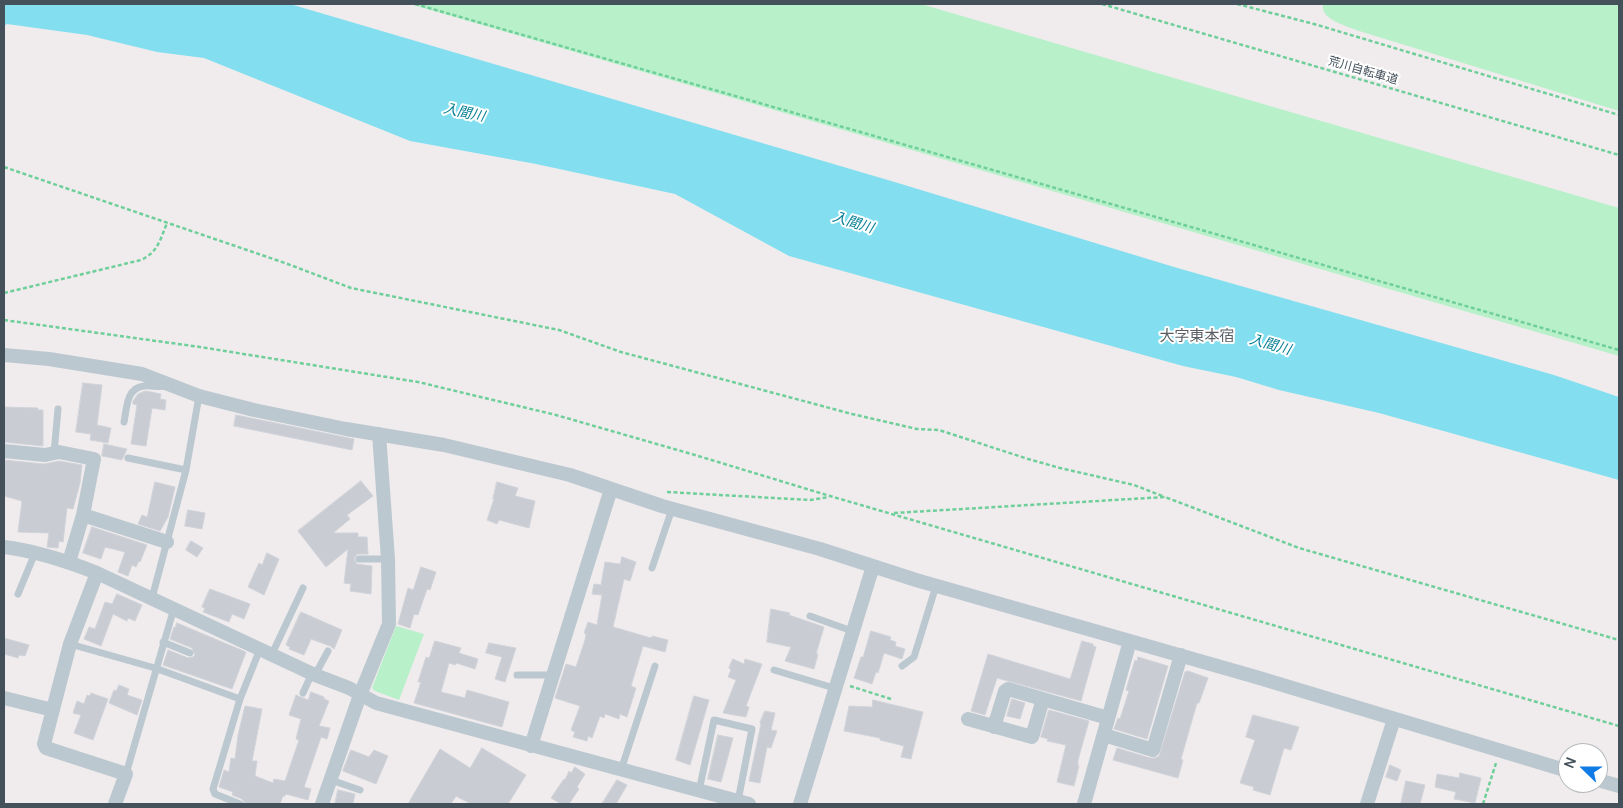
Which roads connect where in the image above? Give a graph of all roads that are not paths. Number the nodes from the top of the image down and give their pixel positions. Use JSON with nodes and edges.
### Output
{"nodes":[{"id":1,"x":4,"y":355,"type":"edge"},
{"id":2,"x":168,"y":385,"type":"junction"},
{"id":3,"x":199,"y":396,"type":"junction"},
{"id":4,"x":58,"y":409,"type":"dead end"},
{"id":5,"x":124,"y":422,"type":"dead end"},
{"id":6,"x":379,"y":434,"type":"junction"},
{"id":7,"x":4,"y":451,"type":"edge"},
{"id":8,"x":54,"y":453,"type":"junction"},
{"id":9,"x":128,"y":458,"type":"dead end"},
{"id":10,"x":186,"y":470,"type":"junction"},
{"id":11,"x":611,"y":489,"type":"junction"},
{"id":12,"x":672,"y":509,"type":"junction"},
{"id":13,"x":83,"y":515,"type":"junction"},
{"id":14,"x":167,"y":542,"type":"junction"},
{"id":15,"x":4,"y":547,"type":"edge"},
{"id":16,"x":35,"y":553,"type":"junction"},
{"id":17,"x":359,"y":559,"type":"dead end"},
{"id":18,"x":388,"y":559,"type":"junction"},
{"id":19,"x":69,"y":562,"type":"junction"},
{"id":20,"x":873,"y":566,"type":"junction"},
{"id":21,"x":652,"y":568,"type":"dead end"},
{"id":22,"x":96,"y":573,"type":"junction"},
{"id":23,"x":936,"y":586,"type":"junction"},
{"id":24,"x":304,"y":588,"type":"dead end"},
{"id":25,"x":18,"y":594,"type":"dead end"},
{"id":26,"x":152,"y":598,"type":"junction"},
{"id":27,"x":174,"y":608,"type":"junction"},
{"id":28,"x":810,"y":616,"type":"dead end"},
{"id":29,"x":852,"y":631,"type":"junction"},
{"id":30,"x":1130,"y":641,"type":"junction"},
{"id":31,"x":164,"y":642,"type":"junction"},
{"id":32,"x":70,"y":644,"type":"junction"},
{"id":33,"x":266,"y":651,"type":"junction"},
{"id":34,"x":328,"y":651,"type":"dead end"},
{"id":35,"x":190,"y":653,"type":"dead end"},
{"id":36,"x":1180,"y":656,"type":"junction"},
{"id":37,"x":656,"y":666,"type":"dead end"},
{"id":38,"x":902,"y":666,"type":"dead end"},
{"id":39,"x":155,"y":668,"type":"junction"},
{"id":40,"x":774,"y":670,"type":"dead end"},
{"id":41,"x":313,"y":674,"type":"junction"},
{"id":42,"x":517,"y":675,"type":"dead end"},
{"id":43,"x":553,"y":675,"type":"junction"},
{"id":44,"x":835,"y":685,"type":"junction"},
{"id":45,"x":303,"y":694,"type":"dead end"},
{"id":46,"x":360,"y":695,"type":"junction"},
{"id":47,"x":4,"y":698,"type":"edge"},
{"id":48,"x":240,"y":699,"type":"junction"},
{"id":49,"x":1043,"y":699,"type":"junction"},
{"id":50,"x":53,"y":710,"type":"junction"},
{"id":51,"x":1108,"y":718,"type":"junction"},
{"id":52,"x":1394,"y":718,"type":"junction"},
{"id":53,"x":968,"y":720,"type":"dead end"},
{"id":54,"x":994,"y":727,"type":"junction"},
{"id":55,"x":1104,"y":735,"type":"junction"},
{"id":56,"x":531,"y":746,"type":"junction"},
{"id":57,"x":1558,"y":768,"type":"edge"},
{"id":58,"x":622,"y":770,"type":"junction"},
{"id":59,"x":126,"y":774,"type":"junction"},
{"id":60,"x":331,"y":780,"type":"junction"},
{"id":61,"x":360,"y":790,"type":"dead end"},
{"id":62,"x":699,"y":791,"type":"junction"},
{"id":63,"x":743,"y":803,"type":"edge"},
{"id":64,"x":115,"y":804,"type":"edge"},
{"id":65,"x":240,"y":804,"type":"edge"},
{"id":66,"x":322,"y":804,"type":"edge"},
{"id":67,"x":800,"y":804,"type":"edge"},
{"id":68,"x":1084,"y":804,"type":"edge"},
{"id":69,"x":1367,"y":804,"type":"edge"}],
"edges":[{"from":1,"to":2,"type":"street"},
{"from":2,"to":3,"type":"street"},
{"from":2,"to":5,"type":"lane"},
{"from":3,"to":6,"type":"street"},
{"from":3,"to":10,"type":"lane"},
{"from":4,"to":8,"type":"lane"},
{"from":6,"to":11,"type":"street"},
{"from":6,"to":18,"type":"street"},
{"from":7,"to":8,"type":"street"},
{"from":8,"to":13,"type":"street"},
{"from":9,"to":10,"type":"lane"},
{"from":10,"to":14,"type":"lane"},
{"from":11,"to":12,"type":"street"},
{"from":11,"to":43,"type":"street"},
{"from":12,"to":20,"type":"street"},
{"from":12,"to":21,"type":"lane"},
{"from":13,"to":14,"type":"street"},
{"from":13,"to":19,"type":"street"},
{"from":14,"to":26,"type":"lane"},
{"from":15,"to":16,"type":"street"},
{"from":16,"to":19,"type":"street"},
{"from":16,"to":25,"type":"lane"},
{"from":17,"to":18,"type":"lane"},
{"from":18,"to":46,"type":"street"},
{"from":19,"to":22,"type":"street"},
{"from":20,"to":23,"type":"street"},
{"from":20,"to":29,"type":"street"},
{"from":22,"to":26,"type":"street"},
{"from":22,"to":32,"type":"street"},
{"from":23,"to":30,"type":"street"},
{"from":23,"to":38,"type":"lane"},
{"from":24,"to":33,"type":"lane"},
{"from":26,"to":27,"type":"street"},
{"from":27,"to":31,"type":"lane"},
{"from":27,"to":33,"type":"street"},
{"from":28,"to":29,"type":"lane"},
{"from":29,"to":44,"type":"street"},
{"from":30,"to":36,"type":"street"},
{"from":30,"to":51,"type":"street"},
{"from":31,"to":35,"type":"lane"},
{"from":31,"to":39,"type":"lane"},
{"from":32,"to":39,"type":"lane"},
{"from":32,"to":50,"type":"street"},
{"from":33,"to":41,"type":"street"},
{"from":33,"to":48,"type":"lane"},
{"from":34,"to":41,"type":"lane"},
{"from":36,"to":52,"type":"street"},
{"from":36,"to":55,"type":"street"},
{"from":37,"to":58,"type":"lane"},
{"from":39,"to":48,"type":"lane"},
{"from":39,"to":59,"type":"lane"},
{"from":40,"to":44,"type":"lane"},
{"from":41,"to":45,"type":"lane"},
{"from":41,"to":46,"type":"street"},
{"from":42,"to":43,"type":"lane"},
{"from":43,"to":56,"type":"street"},
{"from":44,"to":67,"type":"street"},
{"from":46,"to":56,"type":"street"},
{"from":46,"to":60,"type":"street"},
{"from":47,"to":50,"type":"street"},
{"from":48,"to":65,"type":"lane"},
{"from":49,"to":51,"type":"street"},
{"from":49,"to":54,"type":"street"},
{"from":49,"to":54,"type":"street"},
{"from":50,"to":59,"type":"street"},
{"from":51,"to":55,"type":"street"},
{"from":52,"to":57,"type":"street"},
{"from":52,"to":69,"type":"street"},
{"from":53,"to":54,"type":"street"},
{"from":55,"to":68,"type":"street"},
{"from":56,"to":58,"type":"street"},
{"from":58,"to":62,"type":"street"},
{"from":59,"to":64,"type":"street"},
{"from":60,"to":61,"type":"lane"},
{"from":60,"to":66,"type":"street"},
{"from":62,"to":63,"type":"street"},
{"from":62,"to":63,"type":"lane"}]}
